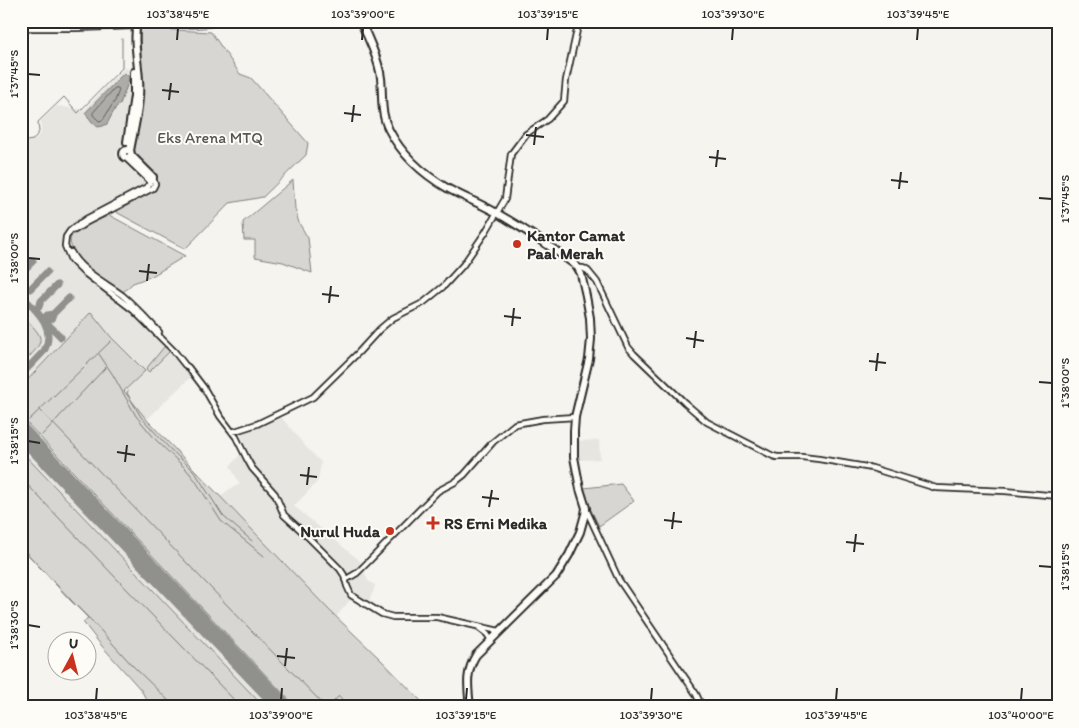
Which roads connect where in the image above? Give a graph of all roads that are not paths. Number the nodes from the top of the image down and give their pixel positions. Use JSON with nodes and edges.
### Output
{"nodes":[{"id":1,"x":360,"y":21,"type":"edge"},
{"id":2,"x":578,"y":21,"type":"edge"},
{"id":3,"x":134,"y":23,"type":"edge"},
{"id":4,"x":21,"y":28,"type":"edge"},
{"id":5,"x":151,"y":178,"type":"joint"},
{"id":6,"x":497,"y":214,"type":"junction"},
{"id":7,"x":578,"y":268,"type":"junction"},
{"id":8,"x":575,"y":417,"type":"junction"},
{"id":9,"x":232,"y":432,"type":"junction"},
{"id":10,"x":1058,"y":496,"type":"edge"},
{"id":11,"x":586,"y":508,"type":"junction"},
{"id":12,"x":345,"y":580,"type":"junction"},
{"id":13,"x":476,"y":626,"type":"junction"},
{"id":14,"x":499,"y":632,"type":"junction"},
{"id":15,"x":491,"y":640,"type":"junction"},
{"id":16,"x":470,"y":707,"type":"edge"},
{"id":17,"x":702,"y":707,"type":"edge"}],
"edges":[{"from":1,"to":6,"type":"highway"},
{"from":2,"to":6,"type":"street"},
{"from":3,"to":4,"type":"street"},
{"from":3,"to":5,"type":"highway"},
{"from":5,"to":9,"type":"street"},
{"from":6,"to":7,"type":"highway"},
{"from":6,"to":9,"type":"street"},
{"from":7,"to":8,"type":"highway"},
{"from":7,"to":10,"type":"street"},
{"from":8,"to":11,"type":"highway"},
{"from":8,"to":12,"type":"street"},
{"from":9,"to":12,"type":"street"},
{"from":11,"to":14,"type":"highway"},
{"from":11,"to":17,"type":"street"},
{"from":12,"to":13,"type":"street"},
{"from":13,"to":14,"type":"street"},
{"from":13,"to":15,"type":"street"},
{"from":14,"to":15,"type":"highway"},
{"from":15,"to":16,"type":"highway"}]}
